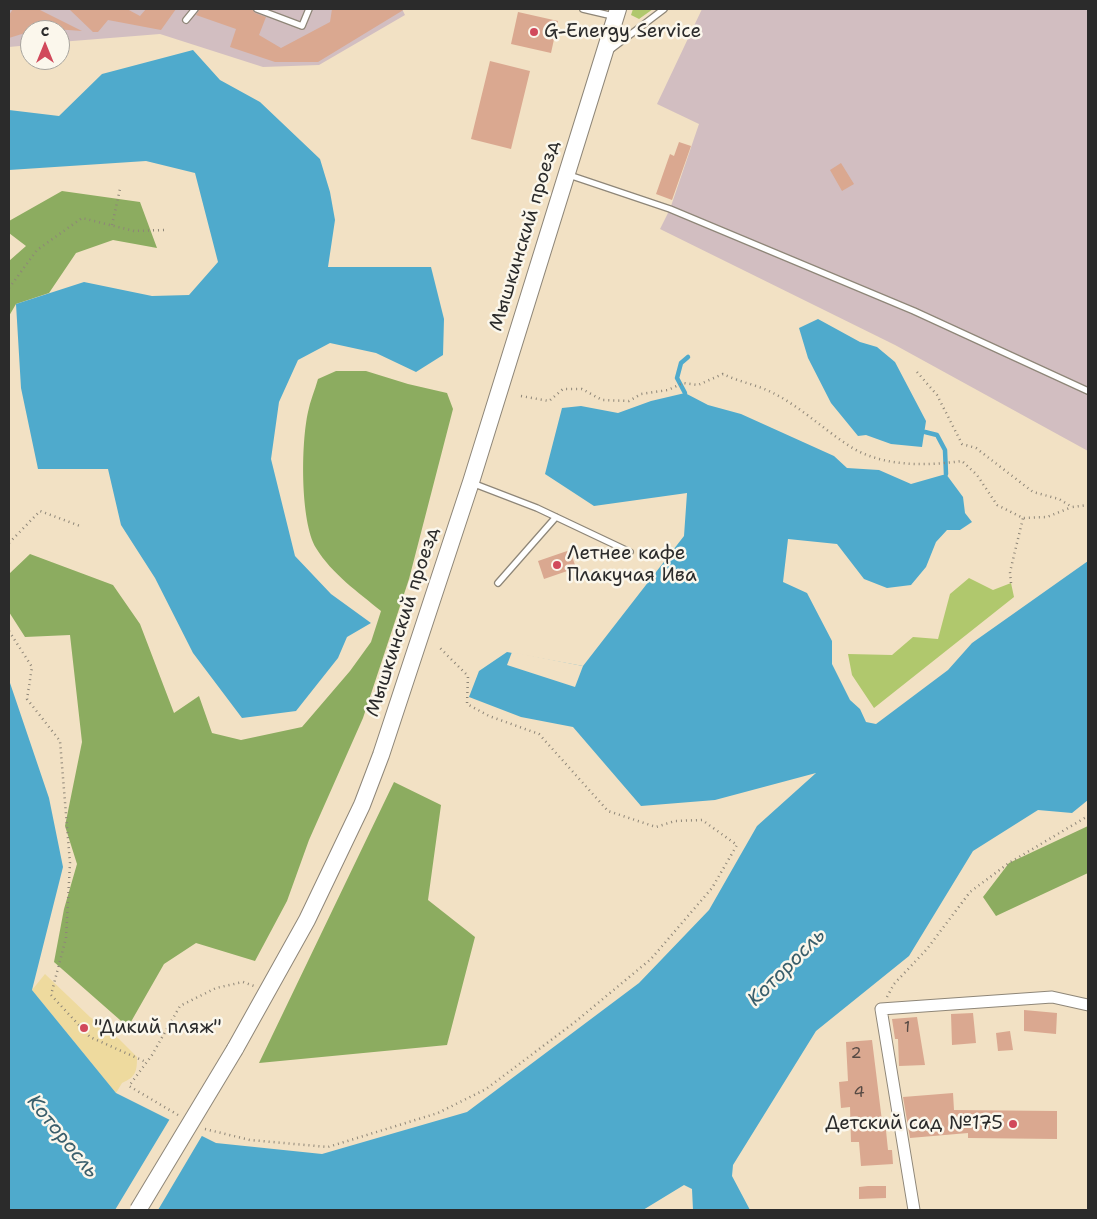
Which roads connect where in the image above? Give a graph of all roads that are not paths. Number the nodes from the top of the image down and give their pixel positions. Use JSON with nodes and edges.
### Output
{"nodes":[{"id":1,"x":195,"y":9,"type":"edge"},
{"id":2,"x":257,"y":9,"type":"edge"},
{"id":3,"x":309,"y":9,"type":"edge"},
{"id":4,"x":583,"y":9,"type":"edge"},
{"id":5,"x":664,"y":9,"type":"edge"},
{"id":6,"x":613,"y":12,"type":"edge"},
{"id":7,"x":186,"y":20,"type":"dead end"},
{"id":8,"x":602,"y":56,"type":"junction"},
{"id":9,"x":565,"y":174,"type":"junction"},
{"id":10,"x":1088,"y":391,"type":"edge"},
{"id":11,"x":470,"y":482,"type":"junction"},
{"id":12,"x":556,"y":517,"type":"junction"},
{"id":13,"x":630,"y":552,"type":"dead end"},
{"id":14,"x":498,"y":583,"type":"dead end"},
{"id":15,"x":1088,"y":1005,"type":"edge"},
{"id":16,"x":138,"y":1210,"type":"edge"},
{"id":17,"x":914,"y":1210,"type":"edge"}],
"edges":[{"from":1,"to":7,"type":"lane"},
{"from":2,"to":3,"type":"lane"},
{"from":4,"to":6,"type":"lane"},
{"from":5,"to":8,"type":"lane"},
{"from":6,"to":8,"type":"main road","name":"Мышкинский проезд"},
{"from":8,"to":9,"type":"main road","name":"Мышкинский проезд"},
{"from":9,"to":10,"type":"lane"},
{"from":9,"to":11,"type":"main road","name":"Мышкинский проезд"},
{"from":11,"to":12,"type":"lane"},
{"from":11,"to":16,"type":"main road","name":"Мышкинский проезд","bridge":true},
{"from":12,"to":13,"type":"lane"},
{"from":12,"to":14,"type":"lane"},
{"from":15,"to":17,"type":"street"}]}
